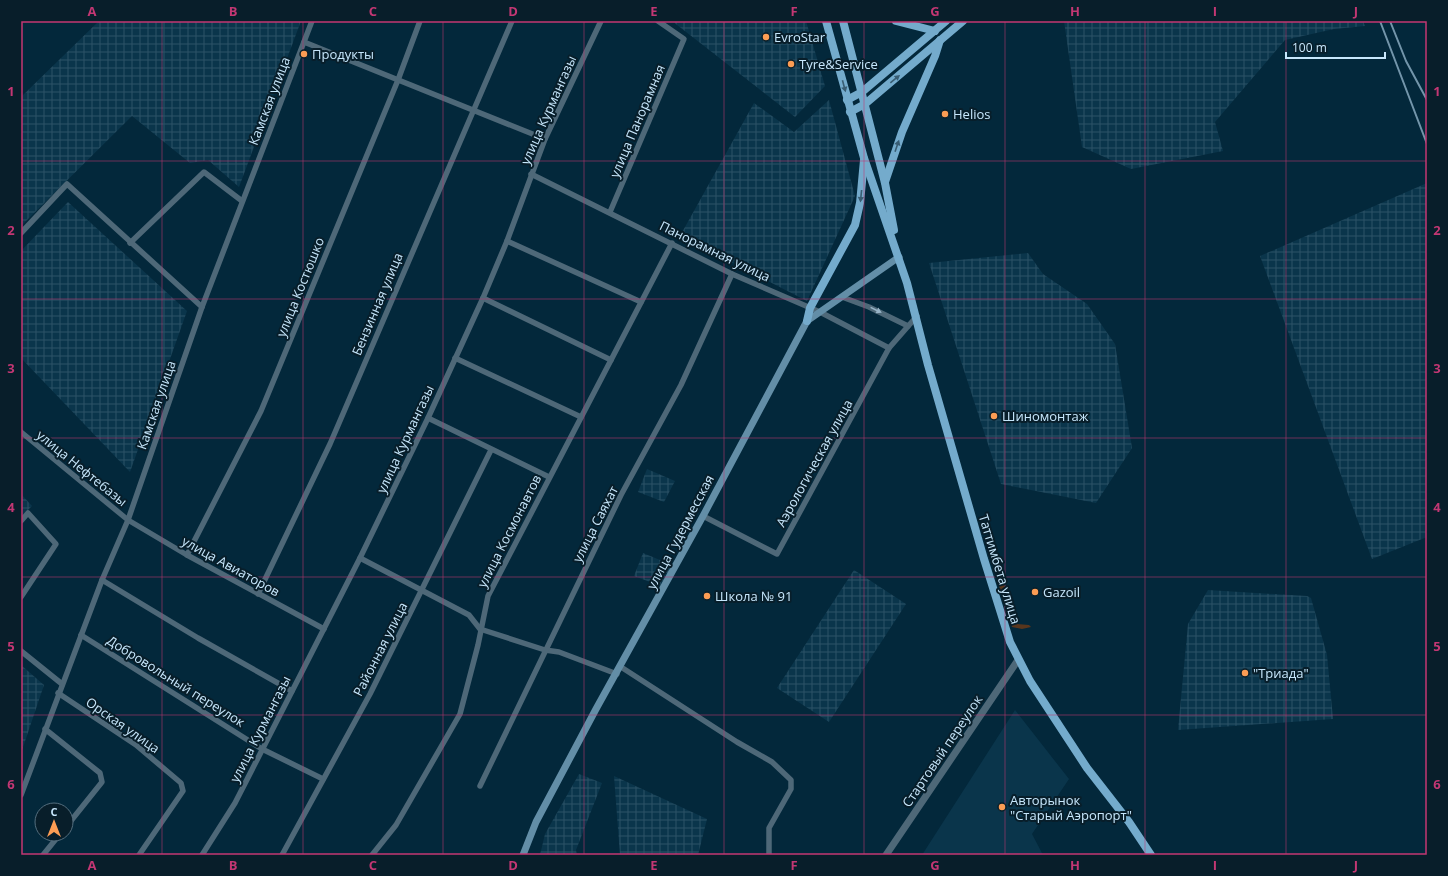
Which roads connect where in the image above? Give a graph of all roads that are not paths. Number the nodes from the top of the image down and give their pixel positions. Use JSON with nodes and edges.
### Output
{"nodes":[{"id":1,"x":312,"y":21,"type":"edge"},
{"id":2,"x":420,"y":21,"type":"edge"},
{"id":3,"x":512,"y":21,"type":"edge"},
{"id":4,"x":601,"y":21,"type":"edge"},
{"id":5,"x":658,"y":21,"type":"edge"},
{"id":6,"x":826,"y":21,"type":"edge"},
{"id":7,"x":843,"y":21,"type":"edge"},
{"id":8,"x":896,"y":21,"type":"edge"},
{"id":9,"x":946,"y":21,"type":"edge"},
{"id":10,"x":963,"y":21,"type":"edge"},
{"id":11,"x":935,"y":31,"type":"junction"},
{"id":12,"x":940,"y":40,"type":"junction"},
{"id":13,"x":304,"y":42,"type":"junction"},
{"id":14,"x":398,"y":80,"type":"junction"},
{"id":15,"x":862,"y":92,"type":"junction"},
{"id":16,"x":847,"y":100,"type":"junction"},
{"id":17,"x":865,"y":104,"type":"junction"},
{"id":18,"x":473,"y":109,"type":"junction"},
{"id":19,"x":850,"y":112,"type":"junction"},
{"id":20,"x":544,"y":139,"type":"junction"},
{"id":21,"x":864,"y":158,"type":"junction"},
{"id":22,"x":531,"y":174,"type":"junction"},
{"id":23,"x":885,"y":183,"type":"junction"},
{"id":24,"x":242,"y":201,"type":"junction"},
{"id":25,"x":610,"y":212,"type":"junction"},
{"id":26,"x":21,"y":233,"type":"edge"},
{"id":27,"x":507,"y":241,"type":"junction"},
{"id":28,"x":130,"y":242,"type":"junction"},
{"id":29,"x":672,"y":242,"type":"junction"},
{"id":30,"x":899,"y":257,"type":"junction"},
{"id":31,"x":732,"y":274,"type":"junction"},
{"id":32,"x":842,"y":297,"type":"junction"},
{"id":33,"x":483,"y":298,"type":"junction"},
{"id":34,"x":641,"y":302,"type":"junction"},
{"id":35,"x":202,"y":307,"type":"junction"},
{"id":36,"x":810,"y":308,"type":"junction"},
{"id":37,"x":820,"y":312,"type":"junction"},
{"id":38,"x":917,"y":316,"type":"junction"},
{"id":39,"x":806,"y":321,"type":"junction"},
{"id":40,"x":908,"y":326,"type":"junction"},
{"id":41,"x":889,"y":348,"type":"junction"},
{"id":42,"x":455,"y":358,"type":"junction"},
{"id":43,"x":610,"y":360,"type":"junction"},
{"id":44,"x":581,"y":416,"type":"junction"},
{"id":45,"x":428,"y":418,"type":"junction"},
{"id":46,"x":21,"y":432,"type":"edge"},
{"id":47,"x":491,"y":450,"type":"junction"},
{"id":48,"x":549,"y":477,"type":"junction"},
{"id":49,"x":703,"y":516,"type":"junction"},
{"id":50,"x":21,"y":520,"type":"edge"},
{"id":51,"x":128,"y":520,"type":"junction"},
{"id":52,"x":187,"y":555,"type":"junction"},
{"id":53,"x":360,"y":558,"type":"junction"},
{"id":54,"x":102,"y":580,"type":"junction"},
{"id":55,"x":422,"y":591,"type":"junction"},
{"id":56,"x":258,"y":594,"type":"junction"},
{"id":57,"x":21,"y":597,"type":"edge"},
{"id":58,"x":324,"y":629,"type":"junction"},
{"id":59,"x":480,"y":629,"type":"junction"},
{"id":60,"x":81,"y":634,"type":"junction"},
{"id":61,"x":545,"y":650,"type":"junction"},
{"id":62,"x":21,"y":651,"type":"edge"},
{"id":63,"x":1018,"y":660,"type":"junction"},
{"id":64,"x":621,"y":668,"type":"junction"},
{"id":65,"x":617,"y":674,"type":"junction"},
{"id":66,"x":62,"y":684,"type":"junction"},
{"id":67,"x":292,"y":692,"type":"junction"},
{"id":68,"x":58,"y":694,"type":"junction"},
{"id":69,"x":45,"y":729,"type":"junction"},
{"id":70,"x":262,"y":749,"type":"junction"},
{"id":71,"x":323,"y":779,"type":"junction"},
{"id":72,"x":480,"y":786,"type":"dead end"},
{"id":73,"x":21,"y":796,"type":"edge"},
{"id":74,"x":74,"y":817,"type":"edge"},
{"id":75,"x":54,"y":842,"type":"edge"},
{"id":76,"x":43,"y":855,"type":"edge"},
{"id":77,"x":139,"y":855,"type":"edge"},
{"id":78,"x":202,"y":855,"type":"edge"},
{"id":79,"x":282,"y":855,"type":"edge"},
{"id":80,"x":372,"y":855,"type":"edge"},
{"id":81,"x":523,"y":855,"type":"edge"},
{"id":82,"x":769,"y":855,"type":"edge"},
{"id":83,"x":886,"y":855,"type":"edge"},
{"id":84,"x":1151,"y":855,"type":"edge"}],
"edges":[{"from":1,"to":13,"type":"street","name":"Камская улица"},
{"from":2,"to":14,"type":"street","name":"улица Костюшко"},
{"from":3,"to":18,"type":"street","name":"Бензинная улица"},
{"from":4,"to":20,"type":"street","name":"улица Курмангазы"},
{"from":5,"to":25,"type":"street","name":"улица Панорамная"},
{"from":6,"to":16,"type":"main road","one_way":true},
{"from":7,"to":15,"type":"main road"},
{"from":8,"to":11,"type":"main road"},
{"from":9,"to":11,"type":"main road"},
{"from":10,"to":12,"type":"main road"},
{"from":11,"to":15,"type":"main road"},
{"from":17,"to":12,"type":"main road","one_way":true},
{"from":23,"to":12,"type":"main road","one_way":true},
{"from":13,"to":14,"type":"street"},
{"from":13,"to":24,"type":"street","name":"Камская улица"},
{"from":14,"to":18,"type":"street"},
{"from":14,"to":52,"type":"street","name":"улица Костюшко"},
{"from":15,"to":16,"type":"main road"},
{"from":15,"to":17,"type":"main road"},
{"from":16,"to":19,"type":"main road"},
{"from":17,"to":19,"type":"main road"},
{"from":17,"to":23,"type":"main road"},
{"from":18,"to":20,"type":"street"},
{"from":18,"to":56,"type":"street","name":"Бензинная улица"},
{"from":19,"to":21,"type":"main road"},
{"from":20,"to":22,"type":"street","name":"улица Курмангазы"},
{"from":21,"to":30,"type":"main road"},
{"from":21,"to":36,"type":"main road","one_way":true},
{"from":22,"to":25,"type":"street","name":"Панорамная улица"},
{"from":22,"to":27,"type":"street","name":"улица Курмангазы"},
{"from":23,"to":30,"type":"main road"},
{"from":24,"to":28,"type":"street"},
{"from":24,"to":35,"type":"street","name":"Камская улица"},
{"from":25,"to":29,"type":"street","name":"Панорамная улица"},
{"from":26,"to":28,"type":"street"},
{"from":27,"to":33,"type":"street","name":"улица Курмангазы"},
{"from":27,"to":34,"type":"street"},
{"from":28,"to":35,"type":"street"},
{"from":29,"to":31,"type":"street","name":"Панорамная улица"},
{"from":29,"to":34,"type":"street","name":"улица Космонавтов"},
{"from":30,"to":32,"type":"main road","name":"улица Гудермесская"},
{"from":30,"to":38,"type":"main road","name":"Таттимбета улица"},
{"from":31,"to":36,"type":"street","name":"Панорамная улица"},
{"from":31,"to":61,"type":"street","name":"улица Саяхат"},
{"from":32,"to":37,"type":"main road","name":"улица Гудермесская"},
{"from":32,"to":40,"type":"street","one_way":true},
{"from":33,"to":42,"type":"street","name":"улица Курмангазы"},
{"from":33,"to":43,"type":"street"},
{"from":34,"to":43,"type":"street","name":"улица Космонавтов"},
{"from":35,"to":51,"type":"street","name":"Камская улица"},
{"from":36,"to":37,"type":"street","name":"Панорамная улица"},
{"from":36,"to":39,"type":"main road"},
{"from":37,"to":39,"type":"main road","name":"улица Гудермесская"},
{"from":37,"to":41,"type":"street","name":"Панорамная улица"},
{"from":38,"to":40,"type":"street","name":"Аэрологическая улица"},
{"from":38,"to":63,"type":"main road","name":"Таттимбета улица"},
{"from":39,"to":49,"type":"main road","name":"улица Гудермесская"},
{"from":40,"to":41,"type":"street","name":"Аэрологическая улица"},
{"from":41,"to":49,"type":"street","name":"Аэрологическая улица"},
{"from":42,"to":44,"type":"street"},
{"from":42,"to":45,"type":"street","name":"улица Курмангазы"},
{"from":43,"to":44,"type":"street","name":"улица Космонавтов"},
{"from":44,"to":48,"type":"street","name":"улица Космонавтов"},
{"from":45,"to":47,"type":"street"},
{"from":45,"to":53,"type":"street","name":"улица Курмангазы"},
{"from":46,"to":51,"type":"street","name":"улица Нефтебазы"},
{"from":47,"to":48,"type":"street"},
{"from":47,"to":55,"type":"street","name":"Районная улица"},
{"from":48,"to":59,"type":"street","name":"улица Космонавтов"},
{"from":49,"to":64,"type":"main road","name":"улица Гудермесская"},
{"from":50,"to":57,"type":"street"},
{"from":51,"to":52,"type":"street","name":"улица Авиаторов"},
{"from":51,"to":54,"type":"street","name":"Камская улица"},
{"from":52,"to":56,"type":"street","name":"улица Авиаторов"},
{"from":53,"to":55,"type":"street"},
{"from":53,"to":58,"type":"street","name":"улица Курмангазы"},
{"from":54,"to":60,"type":"street","name":"Камская улица"},
{"from":54,"to":67,"type":"street"},
{"from":55,"to":59,"type":"street"},
{"from":55,"to":71,"type":"street","name":"Районная улица"},
{"from":56,"to":58,"type":"street","name":"улица Авиаторов"},
{"from":58,"to":67,"type":"street","name":"улица Курмангазы"},
{"from":59,"to":61,"type":"street"},
{"from":59,"to":80,"type":"street","name":"улица Космонавтов"},
{"from":60,"to":66,"type":"street","name":"Камская улица"},
{"from":60,"to":70,"type":"street","name":"Добровольный переулок"},
{"from":61,"to":65,"type":"street"},
{"from":61,"to":72,"type":"street","name":"улица Саяхат"},
{"from":62,"to":66,"type":"street"},
{"from":63,"to":83,"type":"street","name":"Стартовый переулок"},
{"from":63,"to":84,"type":"main road","name":"Таттимбета улица"},
{"from":64,"to":65,"type":"main road","name":"улица Гудермесская"},
{"from":64,"to":82,"type":"street"},
{"from":65,"to":81,"type":"main road","name":"улица Гудермесская"},
{"from":66,"to":68,"type":"street","name":"Камская улица"},
{"from":67,"to":70,"type":"street","name":"улица Курмангазы"},
{"from":68,"to":69,"type":"street","name":"Камская улица"},
{"from":68,"to":77,"type":"street","name":"Орская улица"},
{"from":69,"to":73,"type":"street","name":"Камская улица"},
{"from":69,"to":74,"type":"street"},
{"from":70,"to":71,"type":"street","name":"Добровольный переулок"},
{"from":70,"to":78,"type":"street","name":"улица Курмангазы"},
{"from":71,"to":79,"type":"street","name":"Районная улица"},
{"from":75,"to":76,"type":"street"}]}
